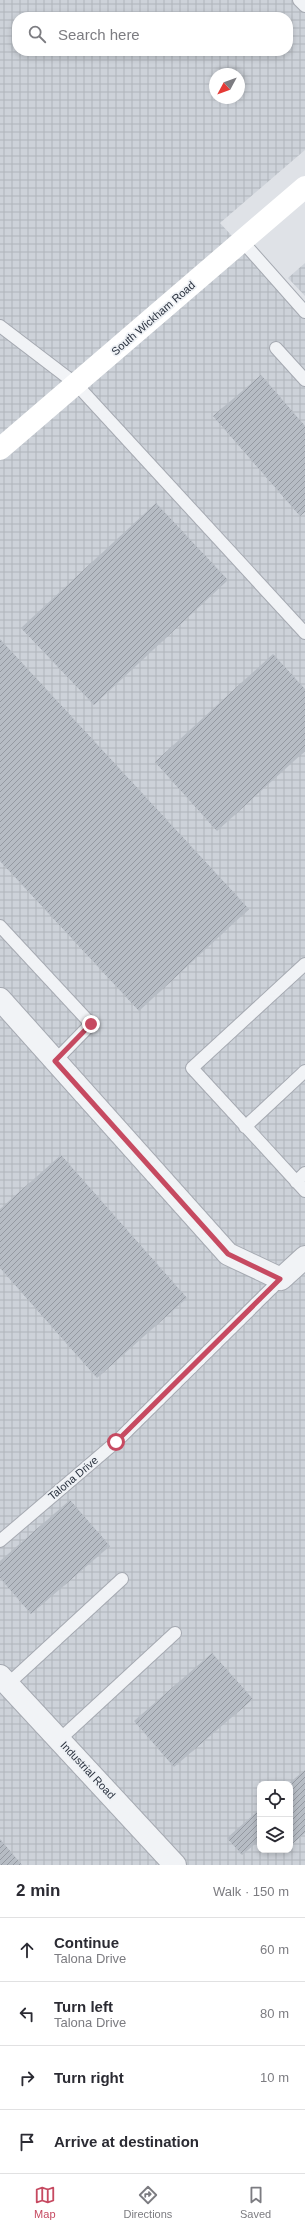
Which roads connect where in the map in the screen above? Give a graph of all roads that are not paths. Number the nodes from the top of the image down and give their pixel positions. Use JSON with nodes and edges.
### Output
{"nodes":[{"id":1,"x":298,"y":0,"type":"edge"},
{"id":2,"x":305,"y":6,"type":"edge"},
{"id":3,"x":305,"y":186,"type":"edge"},
{"id":4,"x":242,"y":241,"type":"junction"},
{"id":5,"x":305,"y":312,"type":"edge"},
{"id":6,"x":0,"y":326,"type":"edge"},
{"id":7,"x":276,"y":348,"type":"dead end"},
{"id":8,"x":305,"y":380,"type":"edge"},
{"id":9,"x":76,"y":384,"type":"junction"},
{"id":10,"x":0,"y":449,"type":"edge"},
{"id":11,"x":305,"y":633,"type":"edge"},
{"id":12,"x":0,"y":926,"type":"edge"},
{"id":13,"x":305,"y":964,"type":"edge"},
{"id":14,"x":0,"y":999,"type":"edge"},
{"id":15,"x":55,"y":1061,"type":"junction"},
{"id":16,"x":305,"y":1072,"type":"edge"},
{"id":17,"x":245,"y":1127,"type":"junction"},
{"id":18,"x":305,"y":1173,"type":"edge"},
{"id":19,"x":296,"y":1182,"type":"junction"},
{"id":20,"x":305,"y":1191,"type":"edge"},
{"id":21,"x":305,"y":1256,"type":"edge"},
{"id":22,"x":280,"y":1279,"type":"junction"},
{"id":23,"x":0,"y":1541,"type":"edge"},
{"id":24,"x":122,"y":1578,"type":"dead end"},
{"id":25,"x":175,"y":1633,"type":"dead end"},
{"id":26,"x":4,"y":1680,"type":"edge"},
{"id":27,"x":59,"y":1740,"type":"junction"},
{"id":28,"x":175,"y":1865,"type":"edge"}],
"edges":[{"from":1,"to":2,"type":"lane"},
{"from":3,"to":4,"type":"main road","name":"South Wickham Road"},
{"from":4,"to":5,"type":"lane"},
{"from":4,"to":9,"type":"main road","name":"South Wickham Road"},
{"from":6,"to":9,"type":"lane"},
{"from":7,"to":8,"type":"lane"},
{"from":9,"to":10,"type":"main road","name":"South Wickham Road"},
{"from":9,"to":11,"type":"lane"},
{"from":12,"to":15,"type":"lane"},
{"from":13,"to":17,"type":"lane"},
{"from":14,"to":15,"type":"street"},
{"from":15,"to":22,"type":"street"},
{"from":16,"to":17,"type":"lane"},
{"from":17,"to":19,"type":"lane"},
{"from":18,"to":19,"type":"lane"},
{"from":19,"to":20,"type":"lane"},
{"from":21,"to":22,"type":"street","name":"Talona Drive"},
{"from":22,"to":23,"type":"lane","name":"Talona Drive"},
{"from":24,"to":26,"type":"lane"},
{"from":25,"to":27,"type":"lane"},
{"from":26,"to":27,"type":"street","name":"Industrial Road"},
{"from":27,"to":28,"type":"street","name":"Industrial Road"}]}
